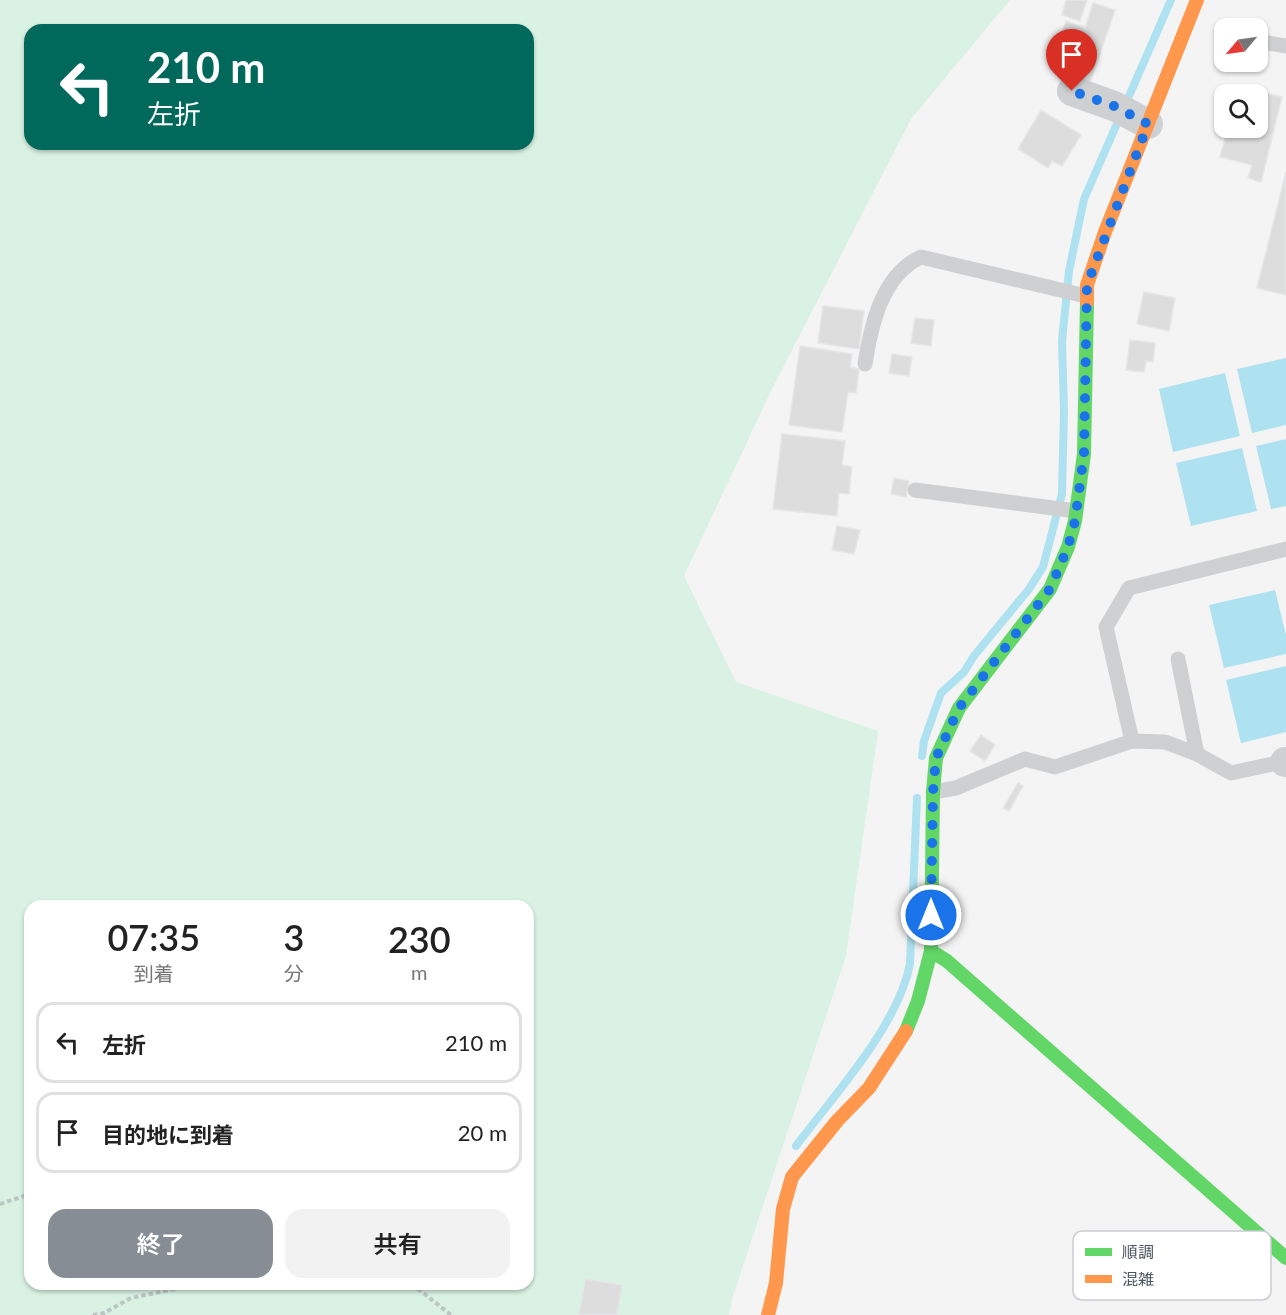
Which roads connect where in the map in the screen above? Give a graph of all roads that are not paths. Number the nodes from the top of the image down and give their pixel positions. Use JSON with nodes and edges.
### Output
{"nodes":[{"id":1,"x":1197,"y":0,"type":"edge"},
{"id":2,"x":1268,"y":43,"type":"edge"},
{"id":3,"x":1286,"y":46,"type":"edge"},
{"id":4,"x":1072,"y":91,"type":"dead end"},
{"id":5,"x":1148,"y":124,"type":"junction"},
{"id":6,"x":1086,"y":296,"type":"junction"},
{"id":7,"x":865,"y":364,"type":"dead end"},
{"id":8,"x":915,"y":490,"type":"dead end"},
{"id":9,"x":1076,"y":511,"type":"junction"},
{"id":10,"x":1286,"y":549,"type":"edge"},
{"id":11,"x":1178,"y":659,"type":"dead end"},
{"id":12,"x":1132,"y":741,"type":"junction"},
{"id":13,"x":1197,"y":754,"type":"junction"},
{"id":14,"x":1286,"y":762,"type":"edge"},
{"id":15,"x":933,"y":792,"type":"junction"},
{"id":16,"x":931,"y":951,"type":"junction"},
{"id":17,"x":1255,"y":1231,"type":"edge"},
{"id":18,"x":1271,"y":1245,"type":"edge"},
{"id":19,"x":1286,"y":1258,"type":"edge"},
{"id":20,"x":768,"y":1315,"type":"edge"}],
"edges":[{"from":1,"to":5,"type":"street"},
{"from":2,"to":3,"type":"lane"},
{"from":4,"to":5,"type":"street"},
{"from":5,"to":6,"type":"street"},
{"from":6,"to":7,"type":"lane"},
{"from":6,"to":9,"type":"street"},
{"from":8,"to":9,"type":"lane"},
{"from":9,"to":15,"type":"street"},
{"from":10,"to":12,"type":"lane"},
{"from":11,"to":13,"type":"lane"},
{"from":12,"to":13,"type":"lane"},
{"from":12,"to":15,"type":"lane"},
{"from":13,"to":14,"type":"lane"},
{"from":15,"to":16,"type":"street"},
{"from":16,"to":17,"type":"street"},
{"from":16,"to":20,"type":"street"},
{"from":18,"to":19,"type":"street"}]}
